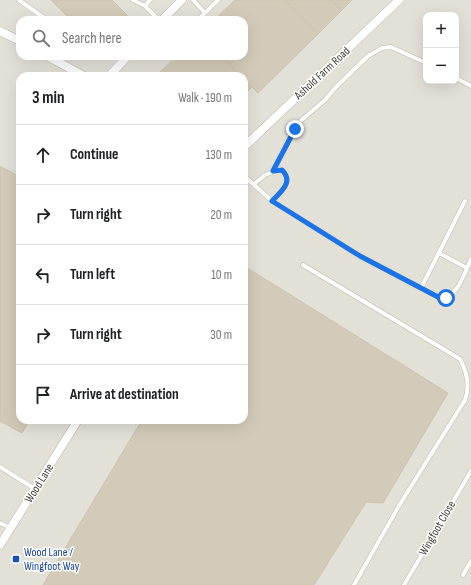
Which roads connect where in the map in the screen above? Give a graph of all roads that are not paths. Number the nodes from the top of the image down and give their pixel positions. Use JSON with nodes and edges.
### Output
{"nodes":[{"id":1,"x":19,"y":0,"type":"edge"},
{"id":2,"x":134,"y":0,"type":"edge"},
{"id":3,"x":150,"y":0,"type":"edge"},
{"id":4,"x":182,"y":0,"type":"edge"},
{"id":5,"x":193,"y":0,"type":"edge"},
{"id":6,"x":218,"y":0,"type":"edge"},
{"id":7,"x":399,"y":0,"type":"edge"},
{"id":8,"x":145,"y":6,"type":"junction"},
{"id":9,"x":205,"y":12,"type":"junction"},
{"id":10,"x":41,"y":16,"type":"edge"},
{"id":11,"x":157,"y":16,"type":"edge"},
{"id":12,"x":166,"y":16,"type":"edge"},
{"id":13,"x":202,"y":16,"type":"edge"},
{"id":14,"x":0,"y":31,"type":"edge"},
{"id":15,"x":16,"y":39,"type":"edge"},
{"id":16,"x":56,"y":60,"type":"edge"},
{"id":17,"x":124,"y":60,"type":"edge"},
{"id":18,"x":423,"y":62,"type":"edge"},
{"id":19,"x":77,"y":72,"type":"edge"},
{"id":20,"x":113,"y":72,"type":"edge"},
{"id":21,"x":459,"y":80,"type":"edge"},
{"id":22,"x":471,"y":86,"type":"edge"},
{"id":23,"x":248,"y":143,"type":"edge"},
{"id":24,"x":273,"y":171,"type":"junction"},
{"id":25,"x":248,"y":179,"type":"edge"},
{"id":26,"x":254,"y":184,"type":"junction"},
{"id":27,"x":272,"y":201,"type":"junction"},
{"id":28,"x":465,"y":201,"type":"dead end"},
{"id":29,"x":439,"y":253,"type":"junction"},
{"id":30,"x":471,"y":259,"type":"edge"},
{"id":31,"x":303,"y":265,"type":"dead end"},
{"id":32,"x":467,"y":268,"type":"junction"},
{"id":33,"x":421,"y":288,"type":"junction"},
{"id":34,"x":76,"y":424,"type":"edge"},
{"id":35,"x":0,"y":467,"type":"edge"},
{"id":36,"x":471,"y":472,"type":"edge"},
{"id":37,"x":36,"y":489,"type":"junction"},
{"id":38,"x":0,"y":523,"type":"edge"},
{"id":39,"x":11,"y":528,"type":"junction"},
{"id":40,"x":0,"y":545,"type":"edge"},
{"id":41,"x":471,"y":561,"type":"edge"},
{"id":42,"x":463,"y":575,"type":"dead end"},
{"id":43,"x":354,"y":585,"type":"edge"},
{"id":44,"x":404,"y":585,"type":"edge"}],
"edges":[{"from":1,"to":10,"type":"lane"},
{"from":2,"to":8,"type":"lane"},
{"from":3,"to":8,"type":"lane"},
{"from":4,"to":12,"type":"street"},
{"from":5,"to":9,"type":"lane"},
{"from":6,"to":9,"type":"lane"},
{"from":7,"to":23,"type":"street","name":"Ashold Farm Road"},
{"from":8,"to":11,"type":"lane"},
{"from":9,"to":13,"type":"lane"},
{"from":14,"to":15,"type":"street"},
{"from":16,"to":19,"type":"street"},
{"from":17,"to":20,"type":"street"},
{"from":18,"to":24,"type":"lane"},
{"from":21,"to":22,"type":"lane"},
{"from":24,"to":26,"type":"lane"},
{"from":24,"to":27,"type":"lane"},
{"from":25,"to":26,"type":"lane"},
{"from":26,"to":27,"type":"lane"},
{"from":27,"to":33,"type":"lane"},
{"from":28,"to":29,"type":"lane"},
{"from":29,"to":32,"type":"lane"},
{"from":29,"to":33,"type":"lane"},
{"from":30,"to":32,"type":"lane"},
{"from":31,"to":43,"type":"lane"},
{"from":32,"to":33,"type":"lane"},
{"from":34,"to":37,"type":"street","name":"Wood Lane"},
{"from":35,"to":37,"type":"lane"},
{"from":36,"to":44,"type":"lane","name":"Wingfoot Close"},
{"from":37,"to":39,"type":"street","name":"Wood Lane"},
{"from":38,"to":39,"type":"lane"},
{"from":39,"to":40,"type":"street","name":"Wood Lane"},
{"from":41,"to":42,"type":"lane"}]}
